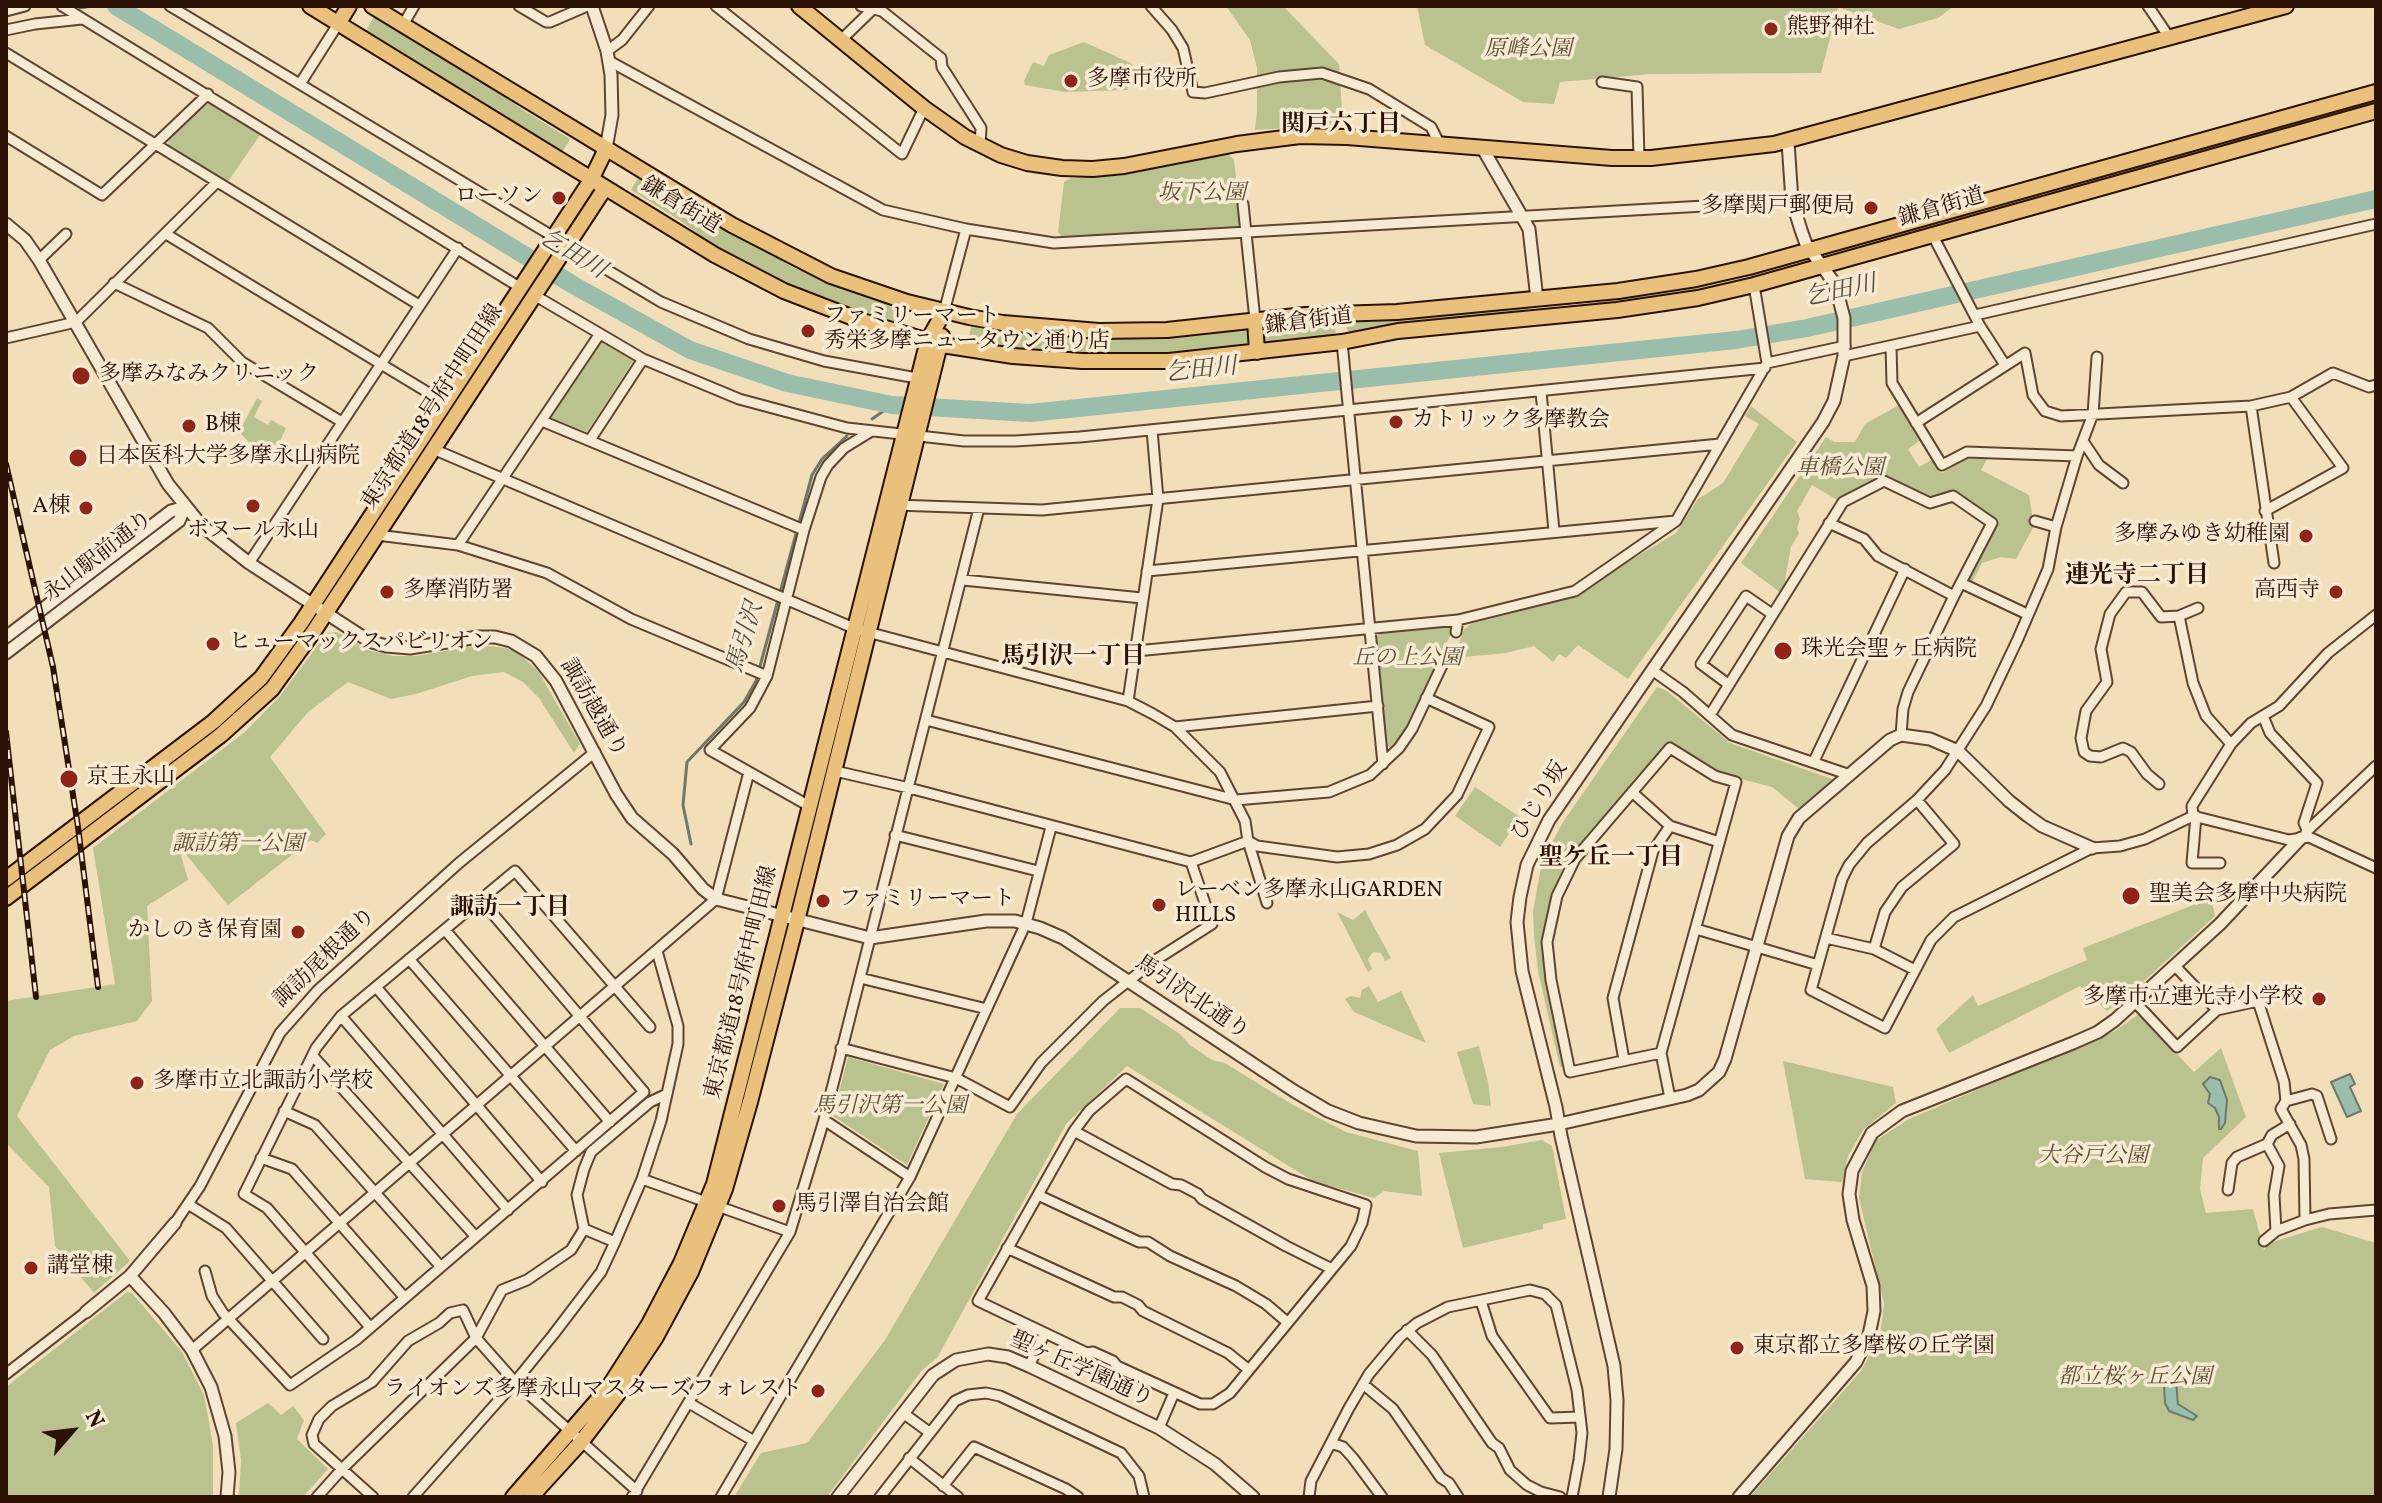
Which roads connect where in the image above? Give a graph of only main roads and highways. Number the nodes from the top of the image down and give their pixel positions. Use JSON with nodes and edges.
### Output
{"nodes":[{"id":1,"x":310,"y":6,"type":"edge"},
{"id":2,"x":349,"y":6,"type":"edge"},
{"id":3,"x":372,"y":6,"type":"edge"},
{"id":4,"x":799,"y":6,"type":"edge"},
{"id":5,"x":2286,"y":6,"type":"edge"},
{"id":6,"x":338,"y":24,"type":"junction"},
{"id":7,"x":2376,"y":92,"type":"edge"},
{"id":8,"x":2376,"y":111,"type":"edge"},
{"id":9,"x":606,"y":149,"type":"junction"},
{"id":10,"x":2161,"y":152,"type":"junction"},
{"id":11,"x":2166,"y":169,"type":"junction"},
{"id":12,"x":591,"y":180,"type":"junction"},
{"id":13,"x":605,"y":188,"type":"junction"},
{"id":14,"x":530,"y":288,"type":"junction"},
{"id":15,"x":1537,"y":299,"type":"junction"},
{"id":16,"x":944,"y":312,"type":"junction"},
{"id":17,"x":1339,"y":315,"type":"junction"},
{"id":18,"x":1539,"y":318,"type":"junction"},
{"id":19,"x":1255,"y":320,"type":"junction"},
{"id":20,"x":935,"y":342,"type":"junction"},
{"id":21,"x":1342,"y":349,"type":"junction"},
{"id":22,"x":1257,"y":352,"type":"junction"},
{"id":23,"x":318,"y":610,"type":"junction"},
{"id":24,"x":863,"y":631,"type":"junction"},
{"id":25,"x":6,"y":879,"type":"edge"},
{"id":26,"x":6,"y":898,"type":"edge"},
{"id":27,"x":790,"y":919,"type":"junction"},
{"id":28,"x":577,"y":1437,"type":"junction"},
{"id":29,"x":513,"y":1497,"type":"edge"},
{"id":30,"x":531,"y":1497,"type":"edge"}],
"edges":[{"from":1,"to":6,"type":"main road","name":"鎌倉街道"},
{"from":2,"to":6,"type":"main road"},
{"from":3,"to":9,"type":"main road","name":"鎌倉街道"},
{"from":4,"to":5,"type":"main road"},
{"from":6,"to":12,"type":"main road","name":"鎌倉街道"},
{"from":7,"to":10,"type":"main road","name":"鎌倉街道"},
{"from":8,"to":11,"type":"main road","name":"鎌倉街道"},
{"from":9,"to":12,"type":"main road","name":"東京都道18号府中町田線"},
{"from":9,"to":13,"type":"main road"},
{"from":9,"to":16,"type":"main road","name":"鎌倉街道"},
{"from":10,"to":11,"type":"main road"},
{"from":10,"to":15,"type":"main road","name":"鎌倉街道"},
{"from":11,"to":18,"type":"main road","name":"鎌倉街道"},
{"from":12,"to":13,"type":"main road","name":"鎌倉街道"},
{"from":12,"to":14,"type":"main road","name":"東京都道18号府中町田線"},
{"from":13,"to":14,"type":"main road","name":"東京都道18号府中町田線"},
{"from":13,"to":20,"type":"main road","name":"鎌倉街道"},
{"from":14,"to":23,"type":"main road","name":"東京都道18号府中町田線"},
{"from":14,"to":23,"type":"main road","name":"東京都道18号府中町田線"},
{"from":15,"to":17,"type":"main road","name":"鎌倉街道"},
{"from":15,"to":18,"type":"main road"},
{"from":16,"to":19,"type":"main road","name":"鎌倉街道"},
{"from":16,"to":20,"type":"main road","name":"東京都道18号府中町田線"},
{"from":17,"to":19,"type":"main road","name":"鎌倉街道"},
{"from":17,"to":21,"type":"main road"},
{"from":18,"to":21,"type":"main road","name":"鎌倉街道"},
{"from":19,"to":22,"type":"main road"},
{"from":20,"to":22,"type":"main road","name":"鎌倉街道"},
{"from":20,"to":24,"type":"main road","name":"東京都道18号府中町田線"},
{"from":21,"to":22,"type":"main road","name":"鎌倉街道"},
{"from":23,"to":25,"type":"main road","name":"東京都道18号府中町田線"},
{"from":23,"to":26,"type":"main road","name":"東京都道18号府中町田線"},
{"from":24,"to":27,"type":"main road","name":"東京都道18号府中町田線"},
{"from":24,"to":27,"type":"main road","name":"東京都道18号府中町田線"},
{"from":27,"to":28,"type":"main road","name":"東京都道18号府中町田線"},
{"from":28,"to":29,"type":"main road","name":"東京都道18号府中町田線"},
{"from":28,"to":30,"type":"main road","name":"東京都道18号府中町田線"}]}
